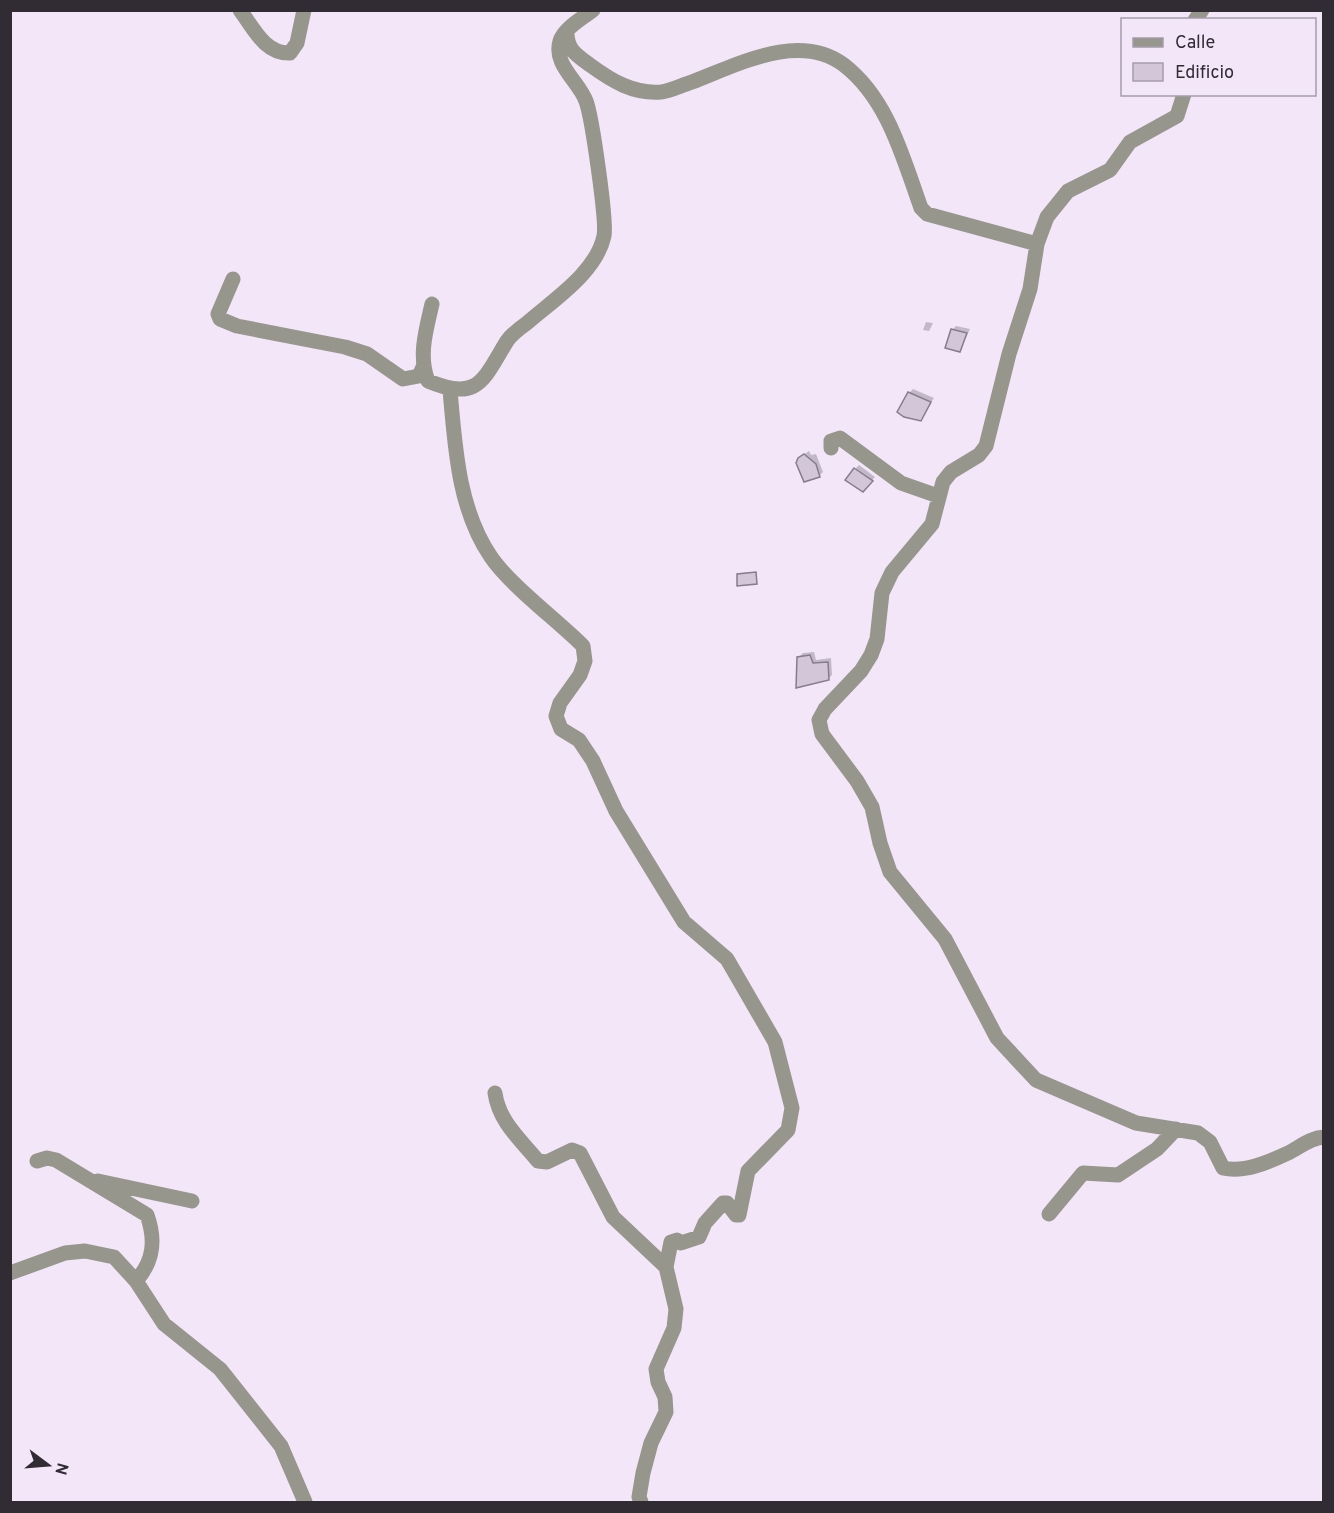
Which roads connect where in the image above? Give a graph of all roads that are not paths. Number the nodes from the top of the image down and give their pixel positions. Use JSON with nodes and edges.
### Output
{"nodes":[{"id":1,"x":240,"y":10,"type":"edge"},
{"id":2,"x":304,"y":10,"type":"edge"},
{"id":3,"x":593,"y":10,"type":"edge"},
{"id":4,"x":567,"y":30,"type":"junction"},
{"id":5,"x":1183,"y":96,"type":"edge"},
{"id":6,"x":1037,"y":244,"type":"junction"},
{"id":7,"x":233,"y":279,"type":"dead end"},
{"id":8,"x":432,"y":304,"type":"dead end"},
{"id":9,"x":423,"y":367,"type":"junction"},
{"id":10,"x":450,"y":390,"type":"junction"},
{"id":11,"x":831,"y":448,"type":"dead end"},
{"id":12,"x":938,"y":496,"type":"junction"},
{"id":13,"x":495,"y":1093,"type":"dead end"},
{"id":14,"x":1176,"y":1129,"type":"junction"},
{"id":15,"x":1323,"y":1137,"type":"edge"},
{"id":16,"x":37,"y":1161,"type":"dead end"},
{"id":17,"x":94,"y":1183,"type":"junction"},
{"id":18,"x":192,"y":1201,"type":"dead end"},
{"id":19,"x":1049,"y":1214,"type":"dead end"},
{"id":20,"x":666,"y":1267,"type":"junction"},
{"id":21,"x":10,"y":1273,"type":"edge"},
{"id":22,"x":136,"y":1281,"type":"junction"},
{"id":23,"x":304,"y":1503,"type":"edge"},
{"id":24,"x":641,"y":1503,"type":"edge"}],
"edges":[{"from":1,"to":2,"type":"street"},
{"from":3,"to":4,"type":"street"},
{"from":4,"to":6,"type":"street"},
{"from":4,"to":10,"type":"street"},
{"from":5,"to":6,"type":"street"},
{"from":6,"to":12,"type":"street"},
{"from":7,"to":9,"type":"street"},
{"from":8,"to":9,"type":"street"},
{"from":9,"to":10,"type":"street"},
{"from":10,"to":20,"type":"street"},
{"from":11,"to":12,"type":"street"},
{"from":12,"to":14,"type":"street"},
{"from":13,"to":20,"type":"street"},
{"from":14,"to":15,"type":"street"},
{"from":14,"to":19,"type":"street"},
{"from":16,"to":17,"type":"street"},
{"from":17,"to":18,"type":"street"},
{"from":17,"to":22,"type":"street"},
{"from":20,"to":24,"type":"street"},
{"from":21,"to":22,"type":"street"},
{"from":22,"to":23,"type":"street"}]}
